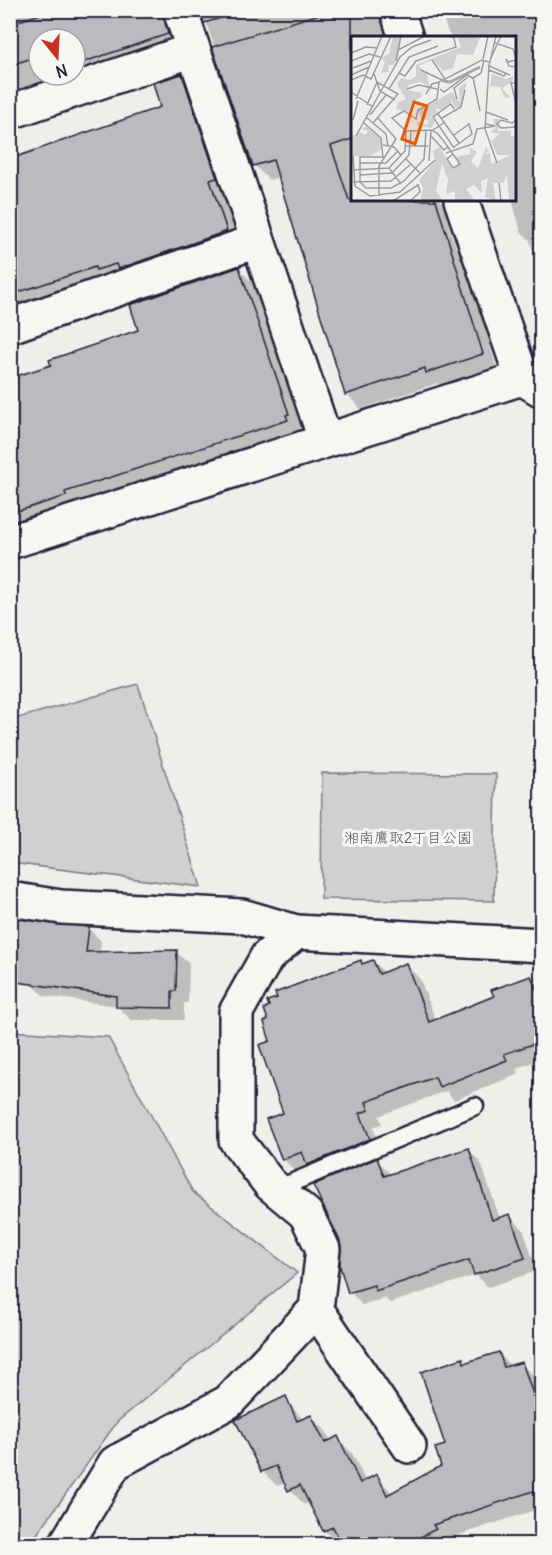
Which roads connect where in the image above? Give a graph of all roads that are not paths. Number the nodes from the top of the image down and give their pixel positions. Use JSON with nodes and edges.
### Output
{"nodes":[{"id":1,"x":180,"y":10,"type":"edge"},
{"id":2,"x":397,"y":10,"type":"edge"},
{"id":3,"x":405,"y":36,"type":"edge"},
{"id":4,"x":193,"y":50,"type":"junction"},
{"id":5,"x":10,"y":112,"type":"edge"},
{"id":6,"x":461,"y":201,"type":"edge"},
{"id":7,"x":257,"y":241,"type":"junction"},
{"id":8,"x":10,"y":326,"type":"edge"},
{"id":9,"x":532,"y":384,"type":"edge"},
{"id":10,"x":325,"y":439,"type":"junction"},
{"id":11,"x":10,"y":542,"type":"edge"},
{"id":12,"x":10,"y":899,"type":"edge"},
{"id":13,"x":296,"y":932,"type":"junction"},
{"id":14,"x":542,"y":945,"type":"edge"},
{"id":15,"x":475,"y":1106,"type":"dead end"},
{"id":16,"x":277,"y":1190,"type":"junction"},
{"id":17,"x":316,"y":1309,"type":"junction"},
{"id":18,"x":409,"y":1446,"type":"dead end"},
{"id":19,"x":66,"y":1545,"type":"edge"}],
"edges":[{"from":1,"to":4,"type":"street"},
{"from":2,"to":3,"type":"street"},
{"from":4,"to":5,"type":"street"},
{"from":4,"to":7,"type":"street"},
{"from":6,"to":9,"type":"street"},
{"from":7,"to":8,"type":"street"},
{"from":7,"to":10,"type":"street"},
{"from":9,"to":10,"type":"street"},
{"from":10,"to":11,"type":"street"},
{"from":12,"to":13,"type":"street"},
{"from":13,"to":14,"type":"street"},
{"from":13,"to":16,"type":"street"},
{"from":15,"to":16,"type":"lane"},
{"from":16,"to":17,"type":"street"},
{"from":17,"to":18,"type":"street"},
{"from":17,"to":19,"type":"street"}]}
